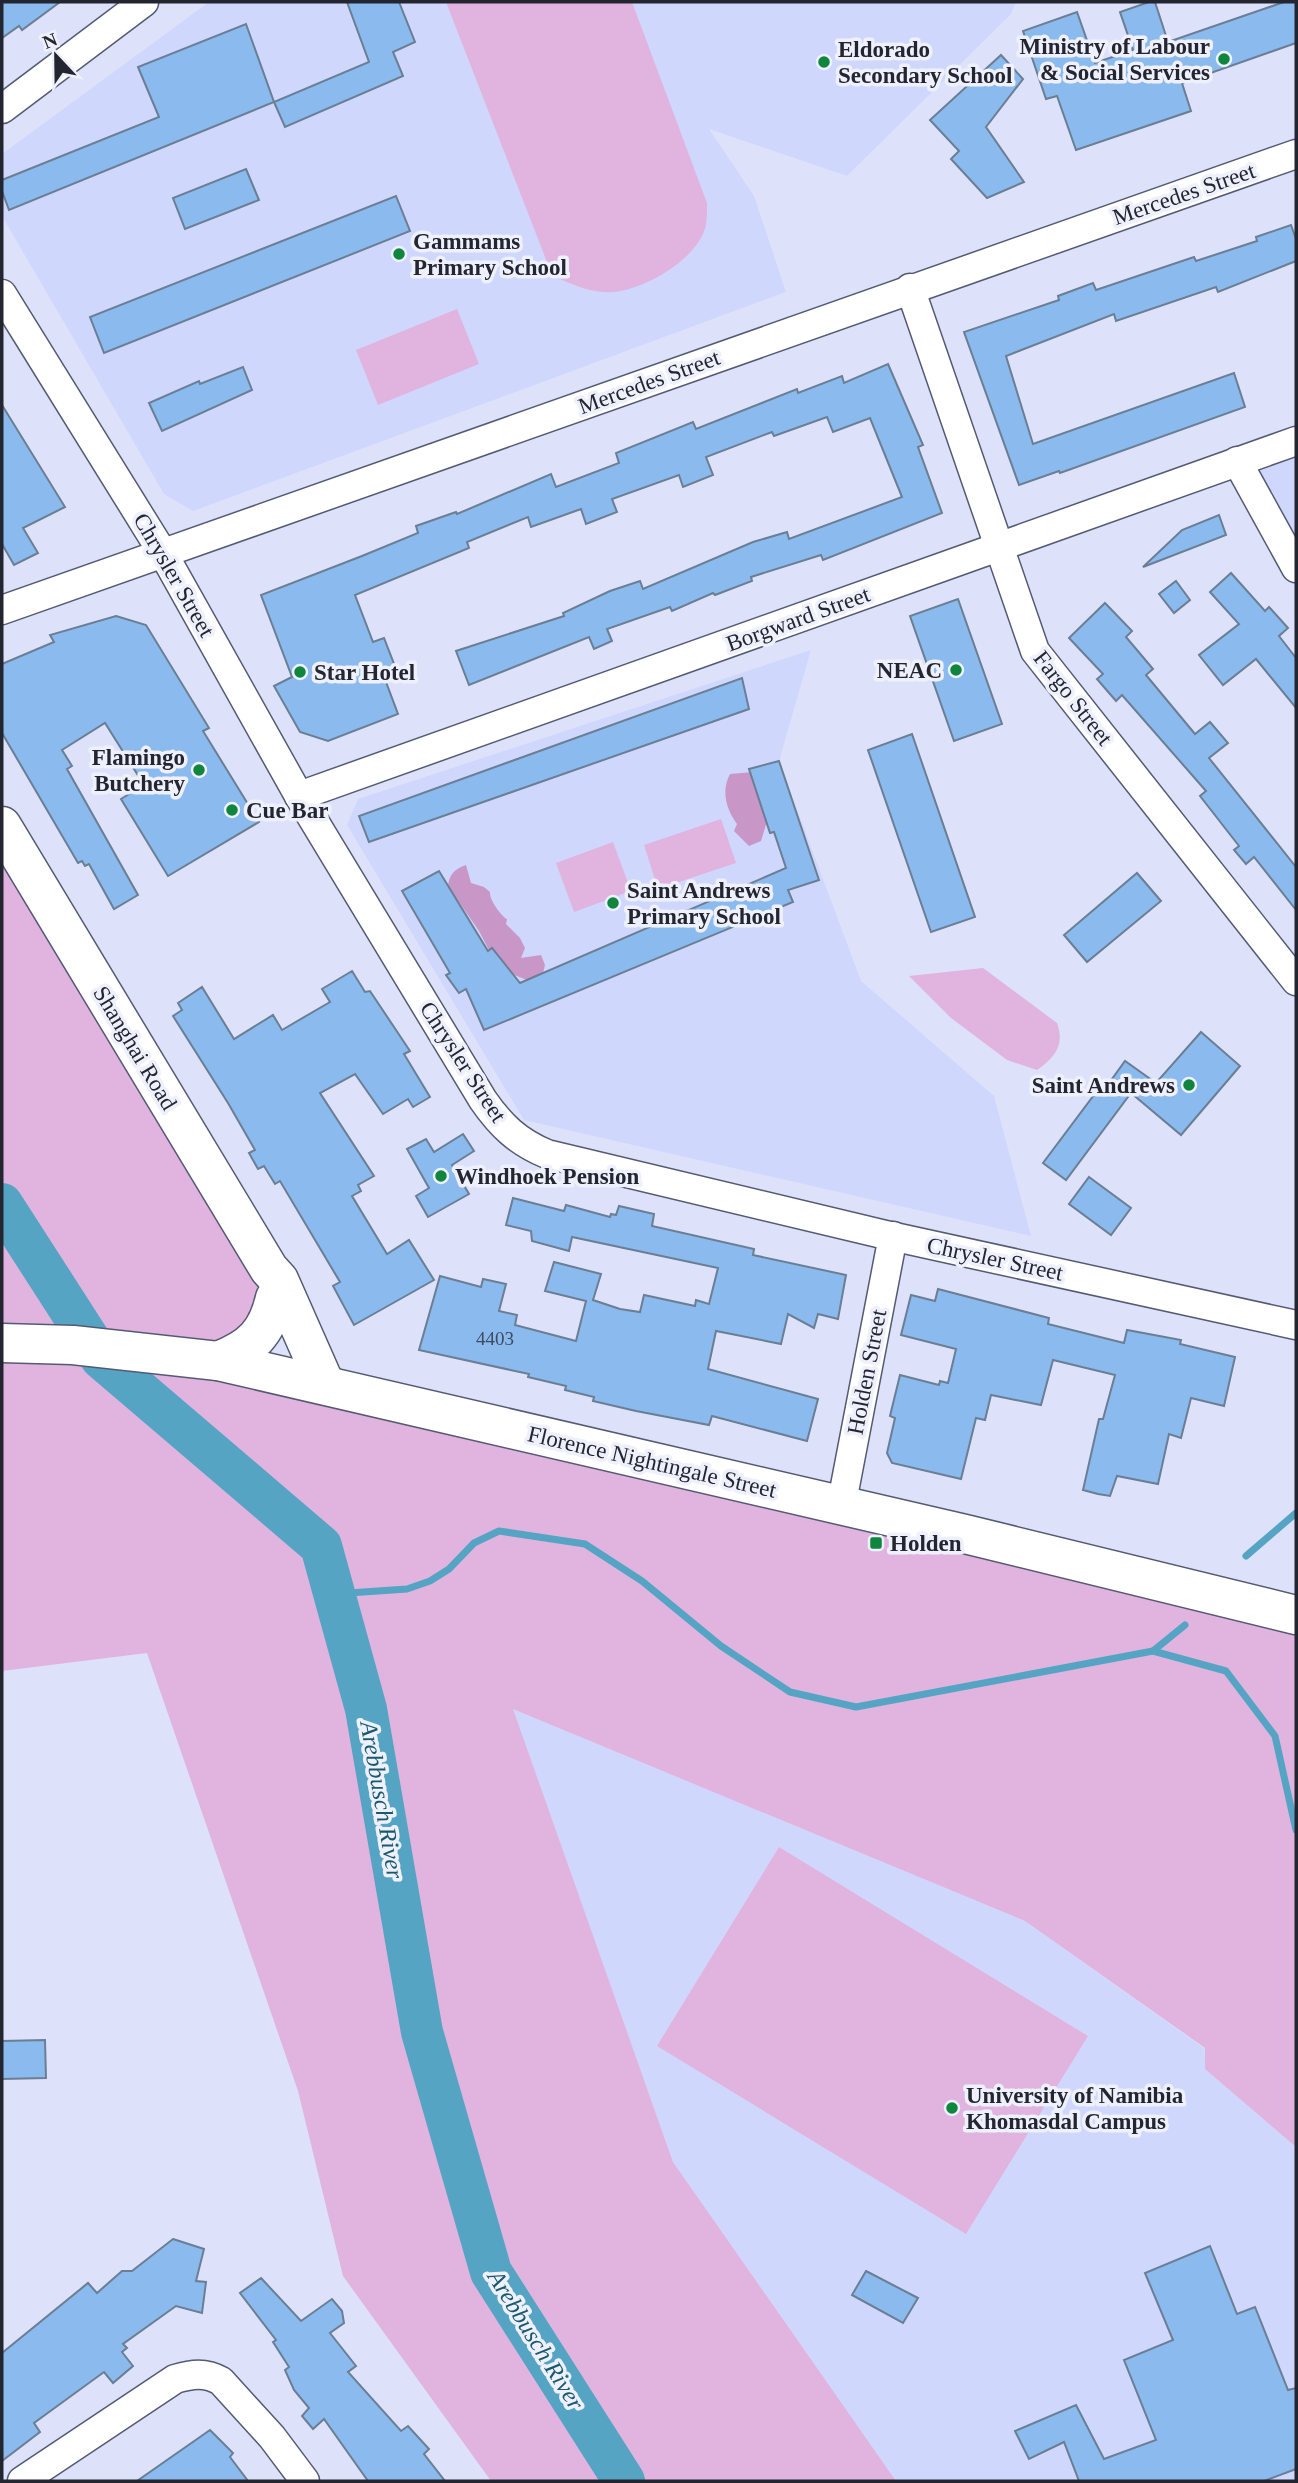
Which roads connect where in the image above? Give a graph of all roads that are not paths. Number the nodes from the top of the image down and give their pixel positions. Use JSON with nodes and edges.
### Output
{"nodes":[{"id":1,"x":144,"y":2,"type":"edge"},
{"id":2,"x":2,"y":109,"type":"edge"},
{"id":3,"x":1296,"y":155,"type":"edge"},
{"id":4,"x":910,"y":288,"type":"junction"},
{"id":5,"x":2,"y":294,"type":"edge"},
{"id":6,"x":1296,"y":441,"type":"edge"},
{"id":7,"x":1237,"y":461,"type":"junction"},
{"id":8,"x":997,"y":546,"type":"junction"},
{"id":9,"x":164,"y":555,"type":"junction"},
{"id":10,"x":1296,"y":568,"type":"edge"},
{"id":11,"x":2,"y":610,"type":"edge"},
{"id":12,"x":299,"y":796,"type":"junction"},
{"id":13,"x":2,"y":826,"type":"edge"},
{"id":14,"x":1296,"y":981,"type":"edge"},
{"id":15,"x":893,"y":1236,"type":"junction"},
{"id":16,"x":272,"y":1284,"type":"junction"},
{"id":17,"x":1296,"y":1325,"type":"edge"},
{"id":18,"x":2,"y":1343,"type":"edge"},
{"id":19,"x":218,"y":1361,"type":"junction"},
{"id":20,"x":316,"y":1382,"type":"junction"},
{"id":21,"x":841,"y":1507,"type":"junction"},
{"id":22,"x":1296,"y":1615,"type":"edge"},
{"id":23,"x":22,"y":2481,"type":"edge"},
{"id":24,"x":305,"y":2481,"type":"edge"}],
"edges":[{"from":1,"to":2,"type":"street"},
{"from":3,"to":4,"type":"street","name":"Mercedes Street"},
{"from":4,"to":8,"type":"street","name":"Fargo Street"},
{"from":4,"to":9,"type":"street","name":"Mercedes Street"},
{"from":5,"to":9,"type":"street","name":"Chrysler Street"},
{"from":6,"to":7,"type":"street","name":"Borgward Street"},
{"from":7,"to":8,"type":"street","name":"Borgward Street"},
{"from":7,"to":10,"type":"street"},
{"from":8,"to":12,"type":"street","name":"Borgward Street"},
{"from":8,"to":14,"type":"street","name":"Fargo Street"},
{"from":9,"to":11,"type":"street","name":"Mercedes Street"},
{"from":9,"to":12,"type":"street","name":"Chrysler Street"},
{"from":12,"to":15,"type":"street","name":"Chrysler Street"},
{"from":13,"to":16,"type":"main road","name":"Shanghai Road"},
{"from":15,"to":17,"type":"street","name":"Chrysler Street"},
{"from":15,"to":21,"type":"street","name":"Holden Street"},
{"from":16,"to":19,"type":"main road"},
{"from":16,"to":20,"type":"main road","name":"Shanghai Road"},
{"from":18,"to":19,"type":"main road","name":"Florence Nightingale Street"},
{"from":19,"to":20,"type":"main road","name":"Florence Nightingale Street"},
{"from":20,"to":21,"type":"main road","name":"Florence Nightingale Street"},
{"from":21,"to":22,"type":"main road","name":"Florence Nightingale Street"},
{"from":23,"to":24,"type":"street"}]}
